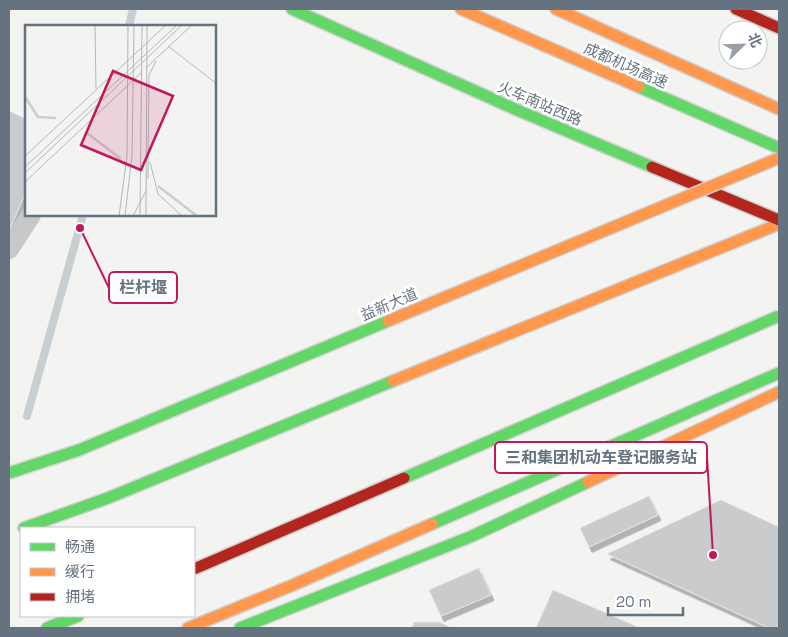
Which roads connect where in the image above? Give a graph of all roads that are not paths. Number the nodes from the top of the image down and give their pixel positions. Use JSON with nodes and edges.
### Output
{"nodes":[{"id":1,"x":292,"y":9,"type":"edge"},
{"id":2,"x":461,"y":9,"type":"edge"},
{"id":3,"x":556,"y":9,"type":"edge"},
{"id":4,"x":736,"y":9,"type":"edge"},
{"id":5,"x":779,"y":28,"type":"edge"},
{"id":6,"x":779,"y":109,"type":"edge"},
{"id":7,"x":779,"y":148,"type":"edge"},
{"id":8,"x":779,"y":158,"type":"edge"},
{"id":9,"x":29,"y":216,"type":"edge"},
{"id":10,"x":779,"y":220,"type":"edge"},
{"id":11,"x":779,"y":224,"type":"edge"},
{"id":12,"x":9,"y":249,"type":"edge"},
{"id":13,"x":779,"y":316,"type":"edge"},
{"id":14,"x":779,"y":373,"type":"edge"},
{"id":15,"x":779,"y":392,"type":"edge"},
{"id":16,"x":9,"y":473,"type":"edge"},
{"id":17,"x":28,"y":527,"type":"edge"},
{"id":18,"x":195,"y":568,"type":"edge"},
{"id":19,"x":293,"y":585,"type":"junction"},
{"id":20,"x":75,"y":617,"type":"edge"},
{"id":21,"x":46,"y":628,"type":"edge"},
{"id":22,"x":188,"y":628,"type":"edge"},
{"id":23,"x":216,"y":628,"type":"edge"},
{"id":24,"x":240,"y":628,"type":"edge"}],
"edges":[{"from":1,"to":10,"type":"main road","name":"火车南站西路"},
{"from":2,"to":7,"type":"main road","name":"成都机场高速"},
{"from":3,"to":6,"type":"main road","name":"成都机场高速"},
{"from":4,"to":5,"type":"main road"},
{"from":8,"to":16,"type":"main road","name":"益新大道","bridge":true},
{"from":9,"to":12,"type":"street"},
{"from":11,"to":17,"type":"main road"},
{"from":13,"to":18,"type":"main road","bridge":true},
{"from":14,"to":19,"type":"main road"},
{"from":15,"to":24,"type":"main road"},
{"from":19,"to":22,"type":"main road"},
{"from":19,"to":23,"type":"main road"},
{"from":20,"to":21,"type":"main road"}]}
